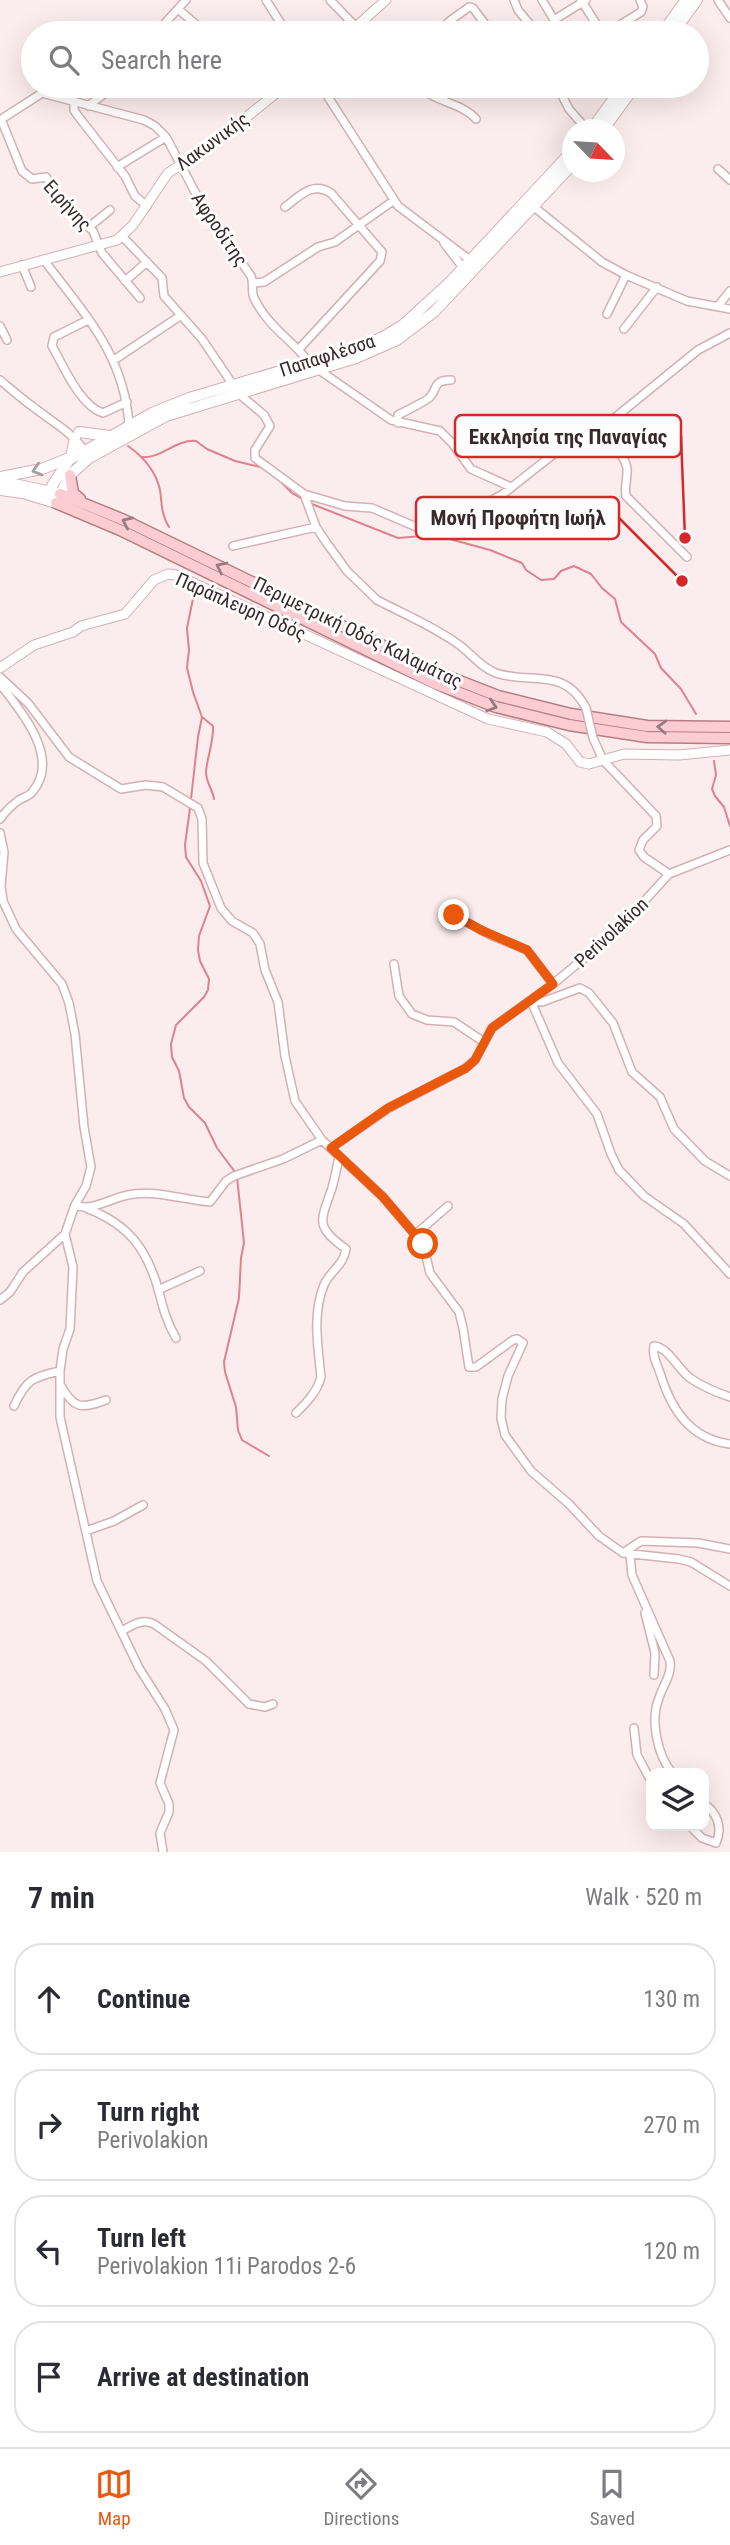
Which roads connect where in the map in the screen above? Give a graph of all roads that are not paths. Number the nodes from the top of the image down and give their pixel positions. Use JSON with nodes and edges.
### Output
{"nodes":[{"id":1,"x":186,"y":0,"type":"edge"},
{"id":2,"x":266,"y":0,"type":"edge"},
{"id":3,"x":330,"y":0,"type":"edge"},
{"id":4,"x":386,"y":0,"type":"edge"},
{"id":5,"x":514,"y":0,"type":"edge"},
{"id":6,"x":542,"y":0,"type":"edge"},
{"id":7,"x":640,"y":0,"type":"edge"},
{"id":8,"x":686,"y":0,"type":"edge"},
{"id":9,"x":697,"y":0,"type":"edge"},
{"id":10,"x":718,"y":0,"type":"edge"},
{"id":11,"x":583,"y":1,"type":"edge"},
{"id":12,"x":178,"y":9,"type":"junction"},
{"id":13,"x":730,"y":18,"type":"edge"},
{"id":14,"x":554,"y":20,"type":"joint"},
{"id":15,"x":167,"y":21,"type":"edge"},
{"id":16,"x":192,"y":21,"type":"edge"},
{"id":17,"x":280,"y":21,"type":"edge"},
{"id":18,"x":349,"y":21,"type":"edge"},
{"id":19,"x":363,"y":21,"type":"edge"},
{"id":20,"x":450,"y":21,"type":"edge"},
{"id":21,"x":483,"y":21,"type":"edge"},
{"id":22,"x":527,"y":21,"type":"edge"},
{"id":23,"x":595,"y":21,"type":"edge"},
{"id":24,"x":626,"y":21,"type":"edge"},
{"id":25,"x":671,"y":21,"type":"edge"},
{"id":26,"x":682,"y":21,"type":"edge"},
{"id":27,"x":33,"y":98,"type":"edge"},
{"id":28,"x":59,"y":98,"type":"edge"},
{"id":29,"x":99,"y":98,"type":"edge"},
{"id":30,"x":270,"y":98,"type":"edge"},
{"id":31,"x":329,"y":98,"type":"edge"},
{"id":32,"x":438,"y":98,"type":"edge"},
{"id":33,"x":563,"y":98,"type":"edge"},
{"id":34,"x":612,"y":98,"type":"edge"},
{"id":35,"x":626,"y":98,"type":"edge"},
{"id":36,"x":74,"y":102,"type":"junction"},
{"id":37,"x":89,"y":106,"type":"junction"},
{"id":38,"x":476,"y":119,"type":"dead end"},
{"id":39,"x":578,"y":119,"type":"edge"},
{"id":40,"x":593,"y":119,"type":"edge"},
{"id":41,"x":611,"y":119,"type":"edge"},
{"id":42,"x":0,"y":120,"type":"edge"},
{"id":43,"x":166,"y":137,"type":"junction"},
{"id":44,"x":562,"y":162,"type":"edge"},
{"id":45,"x":179,"y":165,"type":"junction"},
{"id":46,"x":117,"y":167,"type":"junction"},
{"id":47,"x":718,"y":169,"type":"dead end"},
{"id":48,"x":562,"y":176,"type":"edge"},
{"id":49,"x":730,"y":180,"type":"edge"},
{"id":50,"x":393,"y":201,"type":"junction"},
{"id":51,"x":147,"y":206,"type":"junction"},
{"id":52,"x":285,"y":207,"type":"dead end"},
{"id":53,"x":534,"y":207,"type":"junction"},
{"id":54,"x":110,"y":210,"type":"dead end"},
{"id":55,"x":357,"y":225,"type":"junction"},
{"id":56,"x":89,"y":227,"type":"junction"},
{"id":57,"x":122,"y":236,"type":"junction"},
{"id":58,"x":443,"y":242,"type":"junction"},
{"id":59,"x":99,"y":245,"type":"junction"},
{"id":60,"x":44,"y":260,"type":"junction"},
{"id":61,"x":147,"y":262,"type":"junction"},
{"id":62,"x":474,"y":262,"type":"junction"},
{"id":63,"x":22,"y":265,"type":"junction"},
{"id":64,"x":466,"y":271,"type":"junction"},
{"id":65,"x":0,"y":272,"type":"edge"},
{"id":66,"x":626,"y":275,"type":"junction"},
{"id":67,"x":125,"y":281,"type":"junction"},
{"id":68,"x":254,"y":283,"type":"junction"},
{"id":69,"x":31,"y":287,"type":"dead end"},
{"id":70,"x":657,"y":287,"type":"junction"},
{"id":71,"x":730,"y":291,"type":"edge"},
{"id":72,"x":139,"y":298,"type":"dead end"},
{"id":73,"x":718,"y":306,"type":"junction"},
{"id":74,"x":730,"y":309,"type":"edge"},
{"id":75,"x":607,"y":314,"type":"dead end"},
{"id":76,"x":180,"y":316,"type":"junction"},
{"id":77,"x":88,"y":320,"type":"junction"},
{"id":78,"x":0,"y":326,"type":"edge"},
{"id":79,"x":624,"y":329,"type":"dead end"},
{"id":80,"x":730,"y":332,"type":"edge"},
{"id":81,"x":7,"y":340,"type":"dead end"},
{"id":82,"x":299,"y":349,"type":"junction"},
{"id":83,"x":114,"y":360,"type":"junction"},
{"id":84,"x":309,"y":362,"type":"junction"},
{"id":85,"x":319,"y":370,"type":"junction"},
{"id":86,"x":0,"y":380,"type":"edge"},
{"id":87,"x":451,"y":380,"type":"dead end"},
{"id":88,"x":235,"y":389,"type":"junction"},
{"id":89,"x":127,"y":402,"type":"junction"},
{"id":90,"x":398,"y":422,"type":"junction"},
{"id":91,"x":130,"y":425,"type":"junction"},
{"id":92,"x":601,"y":429,"type":"junction"},
{"id":93,"x":77,"y":435,"type":"junction"},
{"id":94,"x":110,"y":436,"type":"junction"},
{"id":95,"x":90,"y":452,"type":"junction"},
{"id":96,"x":72,"y":457,"type":"junction"},
{"id":97,"x":70,"y":475,"type":"junction"},
{"id":98,"x":0,"y":479,"type":"edge"},
{"id":99,"x":511,"y":487,"type":"junction"},
{"id":100,"x":0,"y":489,"type":"edge"},
{"id":101,"x":304,"y":494,"type":"junction"},
{"id":102,"x":53,"y":497,"type":"junction"},
{"id":103,"x":89,"y":505,"type":"junction"},
{"id":104,"x":316,"y":527,"type":"junction"},
{"id":105,"x":233,"y":546,"type":"dead end"},
{"id":106,"x":687,"y":557,"type":"dead end"},
{"id":107,"x":0,"y":668,"type":"edge"},
{"id":108,"x":0,"y":677,"type":"edge"},
{"id":109,"x":0,"y":684,"type":"edge"},
{"id":110,"x":730,"y":727,"type":"edge"},
{"id":111,"x":730,"y":738,"type":"edge"},
{"id":112,"x":730,"y":750,"type":"edge"},
{"id":113,"x":603,"y":760,"type":"junction"},
{"id":114,"x":0,"y":819,"type":"edge"},
{"id":115,"x":0,"y":833,"type":"edge"},
{"id":116,"x":730,"y":849,"type":"edge"},
{"id":117,"x":669,"y":874,"type":"junction"},
{"id":118,"x":454,"y":915,"type":"dead end"},
{"id":119,"x":394,"y":964,"type":"dead end"},
{"id":120,"x":553,"y":984,"type":"junction"},
{"id":121,"x":531,"y":1001,"type":"junction"},
{"id":122,"x":484,"y":1042,"type":"junction"},
{"id":123,"x":322,"y":1140,"type":"junction"},
{"id":124,"x":331,"y":1148,"type":"junction"},
{"id":125,"x":339,"y":1156,"type":"junction"},
{"id":126,"x":730,"y":1176,"type":"edge"},
{"id":127,"x":75,"y":1205,"type":"junction"},
{"id":128,"x":448,"y":1206,"type":"dead end"},
{"id":129,"x":85,"y":1208,"type":"junction"},
{"id":130,"x":65,"y":1234,"type":"junction"},
{"id":131,"x":416,"y":1234,"type":"junction"},
{"id":132,"x":200,"y":1271,"type":"dead end"},
{"id":133,"x":730,"y":1274,"type":"edge"},
{"id":134,"x":158,"y":1290,"type":"junction"},
{"id":135,"x":0,"y":1300,"type":"edge"},
{"id":136,"x":176,"y":1338,"type":"dead end"},
{"id":137,"x":60,"y":1371,"type":"junction"},
{"id":138,"x":61,"y":1385,"type":"junction"},
{"id":139,"x":730,"y":1396,"type":"edge"},
{"id":140,"x":106,"y":1400,"type":"dead end"},
{"id":141,"x":14,"y":1406,"type":"dead end"},
{"id":142,"x":296,"y":1413,"type":"dead end"},
{"id":143,"x":730,"y":1444,"type":"edge"},
{"id":144,"x":143,"y":1505,"type":"dead end"},
{"id":145,"x":86,"y":1531,"type":"junction"},
{"id":146,"x":730,"y":1549,"type":"edge"},
{"id":147,"x":627,"y":1554,"type":"junction"},
{"id":148,"x":730,"y":1586,"type":"edge"},
{"id":149,"x":646,"y":1609,"type":"junction"},
{"id":150,"x":122,"y":1631,"type":"junction"},
{"id":151,"x":654,"y":1675,"type":"dead end"},
{"id":152,"x":273,"y":1704,"type":"dead end"},
{"id":153,"x":634,"y":1727,"type":"dead end"},
{"id":154,"x":669,"y":1768,"type":"edge"},
{"id":155,"x":646,"y":1771,"type":"edge"},
{"id":156,"x":709,"y":1808,"type":"edge"},
{"id":157,"x":695,"y":1831,"type":"edge"},
{"id":158,"x":162,"y":1851,"type":"edge"}],
"edges":[{"from":1,"to":12,"type":"street"},
{"from":2,"to":17,"type":"street"},
{"from":3,"to":18,"type":"street"},
{"from":4,"to":19,"type":"street"},
{"from":5,"to":22,"type":"street"},
{"from":6,"to":14,"type":"street"},
{"from":7,"to":24,"type":"street"},
{"from":8,"to":25,"type":"main road"},
{"from":9,"to":26,"type":"main road"},
{"from":10,"to":13,"type":"street"},
{"from":11,"to":14,"type":"street"},
{"from":11,"to":23,"type":"street"},
{"from":12,"to":15,"type":"street"},
{"from":12,"to":16,"type":"street"},
{"from":20,"to":21,"type":"street"},
{"from":27,"to":42,"type":"street"},
{"from":28,"to":36,"type":"street"},
{"from":29,"to":37,"type":"street"},
{"from":30,"to":45,"type":"street","name":"Λακωνικής"},
{"from":31,"to":50,"type":"street"},
{"from":32,"to":38,"type":"street"},
{"from":33,"to":39,"type":"street"},
{"from":34,"to":40,"type":"main road"},
{"from":35,"to":41,"type":"main road"},
{"from":36,"to":37,"type":"street"},
{"from":36,"to":46,"type":"street"},
{"from":37,"to":43,"type":"street"},
{"from":42,"to":56,"type":"street","name":"Ειρήνης"},
{"from":43,"to":45,"type":"street","name":"Αφροδίτης"},
{"from":43,"to":46,"type":"street"},
{"from":44,"to":62,"type":"main road","name":"Παπαφλέσσα"},
{"from":45,"to":51,"type":"street","name":"Λακωνικής"},
{"from":45,"to":68,"type":"street","name":"Αφροδίτης"},
{"from":46,"to":51,"type":"street"},
{"from":47,"to":49,"type":"street"},
{"from":48,"to":53,"type":"main road","name":"Παπαφλέσσα"},
{"from":50,"to":55,"type":"street"},
{"from":50,"to":58,"type":"street"},
{"from":51,"to":57,"type":"street","name":"Λακωνικής"},
{"from":52,"to":55,"type":"street"},
{"from":53,"to":62,"type":"main road","name":"Παπαφλέσσα"},
{"from":53,"to":66,"type":"street"},
{"from":54,"to":56,"type":"street"},
{"from":55,"to":68,"type":"street"},
{"from":55,"to":82,"type":"street"},
{"from":56,"to":59,"type":"street","name":"Ειρήνης"},
{"from":57,"to":59,"type":"street","name":"Λακωνικής"},
{"from":57,"to":61,"type":"street"},
{"from":58,"to":62,"type":"street"},
{"from":58,"to":64,"type":"street"},
{"from":59,"to":60,"type":"street","name":"Λακωνικής"},
{"from":59,"to":67,"type":"street","name":"Ειρήνης"},
{"from":60,"to":63,"type":"street","name":"Λακωνικής"},
{"from":60,"to":77,"type":"street"},
{"from":61,"to":67,"type":"street"},
{"from":61,"to":76,"type":"street"},
{"from":62,"to":64,"type":"main road","name":"Παπαφλέσσα"},
{"from":63,"to":65,"type":"street","name":"Λακωνικής"},
{"from":63,"to":69,"type":"street"},
{"from":64,"to":84,"type":"main road","name":"Παπαφλέσσα"},
{"from":64,"to":85,"type":"main road","name":"Παπαφλέσσα"},
{"from":66,"to":70,"type":"street"},
{"from":66,"to":75,"type":"street"},
{"from":67,"to":72,"type":"street","name":"Ειρήνης"},
{"from":68,"to":82,"type":"street","name":"Αφροδίτης"},
{"from":70,"to":73,"type":"street"},
{"from":70,"to":79,"type":"street"},
{"from":71,"to":73,"type":"street"},
{"from":73,"to":74,"type":"street"},
{"from":76,"to":83,"type":"street"},
{"from":76,"to":88,"type":"street"},
{"from":77,"to":83,"type":"street"},
{"from":77,"to":89,"type":"street"},
{"from":78,"to":81,"type":"street"},
{"from":80,"to":92,"type":"street"},
{"from":82,"to":84,"type":"street","name":"Αφροδίτης"},
{"from":83,"to":89,"type":"street"},
{"from":84,"to":88,"type":"main road","name":"Παπαφλέσσα"},
{"from":85,"to":88,"type":"main road","name":"Παπαφλέσσα"},
{"from":85,"to":90,"type":"street"},
{"from":86,"to":93,"type":"street"},
{"from":87,"to":90,"type":"street"},
{"from":88,"to":91,"type":"main road","name":"Παπαφλέσσα"},
{"from":88,"to":95,"type":"main road","name":"Παπαφλέσσα"},
{"from":88,"to":101,"type":"street"},
{"from":89,"to":91,"type":"street"},
{"from":90,"to":99,"type":"street"},
{"from":91,"to":94,"type":"main road","name":"Παπαφλέσσα"},
{"from":92,"to":99,"type":"street"},
{"from":92,"to":106,"type":"street"},
{"from":93,"to":94,"type":"main road"},
{"from":93,"to":95,"type":"street"},
{"from":93,"to":96,"type":"main road"},
{"from":94,"to":95,"type":"main road","name":"Παπαφλέσσα"},
{"from":95,"to":96,"type":"main road","name":"Παπαφλέσσα"},
{"from":95,"to":97,"type":"main road","name":"Παπαφλέσσα"},
{"from":96,"to":98,"type":"main road","one_way":true},
{"from":96,"to":102,"type":"main road","name":"Παπαφλέσσα"},
{"from":97,"to":102,"type":"main road","name":"Παπαφλέσσα"},
{"from":97,"to":103,"type":"main road"},
{"from":98,"to":102,"type":"main road","name":"Περιμετρική Οδός Καλαμάτας"},
{"from":99,"to":101,"type":"street"},
{"from":100,"to":102,"type":"main road"},
{"from":101,"to":104,"type":"street"},
{"from":102,"to":103,"type":"main road","name":"Περιμετρική Οδός Καλαμάτας"},
{"from":102,"to":111,"type":"main road","name":"Περιμετρική Οδός Καλαμάτας","one_way":true},
{"from":110,"to":103,"type":"main road","name":"Περιμετρική Οδός Καλαμάτας","one_way":true},
{"from":104,"to":105,"type":"street"},
{"from":104,"to":113,"type":"street","bridge":true},
{"from":107,"to":113,"type":"street","name":"Παράπλευρη Οδός"},
{"from":108,"to":123,"type":"street"},
{"from":109,"to":114,"type":"street"},
{"from":112,"to":113,"type":"street","name":"Παράπλευρη Οδός"},
{"from":113,"to":117,"type":"street"},
{"from":115,"to":127,"type":"street"},
{"from":116,"to":117,"type":"street","name":"Perivolakion"},
{"from":117,"to":120,"type":"street","name":"Perivolakion"},
{"from":118,"to":120,"type":"street"},
{"from":119,"to":122,"type":"street"},
{"from":120,"to":121,"type":"street","name":"Perivolakion"},
{"from":121,"to":122,"type":"street","name":"Perivolakion"},
{"from":121,"to":126,"type":"street"},
{"from":121,"to":133,"type":"street"},
{"from":122,"to":124,"type":"street","name":"Perivolakion"},
{"from":123,"to":124,"type":"street"},
{"from":123,"to":129,"type":"street"},
{"from":124,"to":125,"type":"street"},
{"from":125,"to":131,"type":"street"},
{"from":125,"to":142,"type":"street"},
{"from":127,"to":129,"type":"street"},
{"from":127,"to":130,"type":"street"},
{"from":128,"to":131,"type":"street"},
{"from":129,"to":134,"type":"street"},
{"from":130,"to":135,"type":"street"},
{"from":130,"to":137,"type":"street"},
{"from":131,"to":147,"type":"street"},
{"from":132,"to":134,"type":"street"},
{"from":134,"to":136,"type":"street"},
{"from":137,"to":138,"type":"street"},
{"from":137,"to":141,"type":"street"},
{"from":138,"to":140,"type":"street"},
{"from":138,"to":145,"type":"street"},
{"from":139,"to":143,"type":"street"},
{"from":144,"to":145,"type":"street"},
{"from":145,"to":150,"type":"street"},
{"from":146,"to":147,"type":"street"},
{"from":147,"to":148,"type":"street"},
{"from":147,"to":149,"type":"street"},
{"from":149,"to":151,"type":"street"},
{"from":149,"to":154,"type":"street"},
{"from":150,"to":152,"type":"street"},
{"from":150,"to":158,"type":"street"},
{"from":153,"to":155,"type":"street"},
{"from":156,"to":157,"type":"street"}]}
